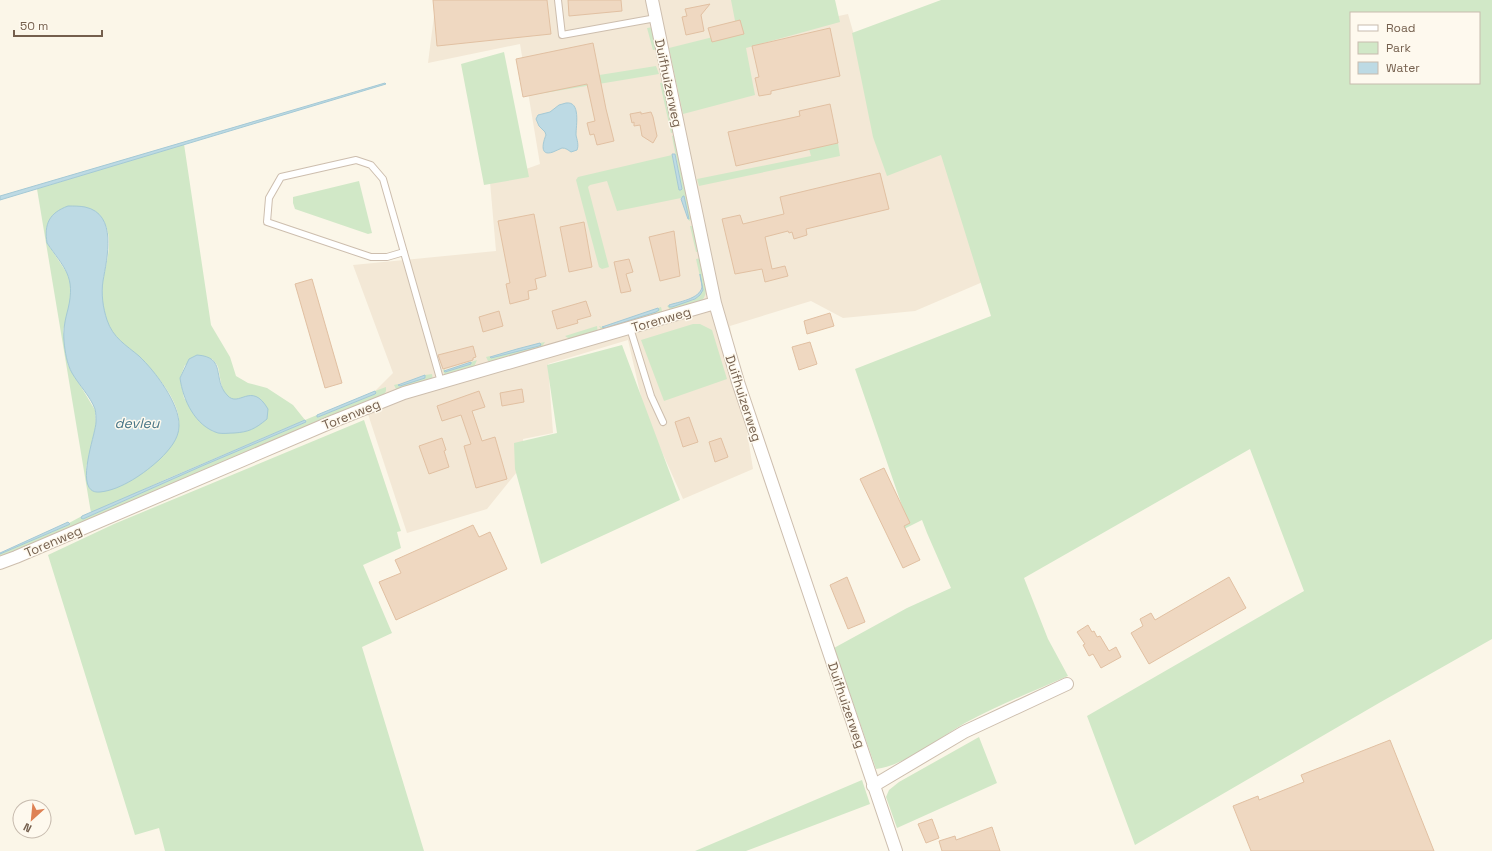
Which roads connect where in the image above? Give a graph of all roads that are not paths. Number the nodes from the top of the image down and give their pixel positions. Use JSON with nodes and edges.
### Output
{"nodes":[{"id":1,"x":558,"y":0,"type":"edge"},
{"id":2,"x":652,"y":0,"type":"edge"},
{"id":3,"x":656,"y":18,"type":"junction"},
{"id":4,"x":404,"y":252,"type":"junction"},
{"id":5,"x":715,"y":303,"type":"junction"},
{"id":6,"x":630,"y":328,"type":"junction"},
{"id":7,"x":441,"y":382,"type":"junction"},
{"id":8,"x":663,"y":422,"type":"dead end"},
{"id":9,"x":0,"y":563,"type":"edge"},
{"id":10,"x":1067,"y":684,"type":"dead end"},
{"id":11,"x":873,"y":786,"type":"junction"},
{"id":12,"x":896,"y":851,"type":"edge"}],
"edges":[{"from":1,"to":3,"type":"lane"},
{"from":2,"to":3,"type":"street","name":"Duifhuizerweg"},
{"from":3,"to":5,"type":"street","name":"Duifhuizerweg"},
{"from":4,"to":4,"type":"lane"},
{"from":4,"to":7,"type":"lane"},
{"from":5,"to":6,"type":"street","name":"Torenweg"},
{"from":5,"to":11,"type":"street","name":"Duifhuizerweg"},
{"from":6,"to":7,"type":"street","name":"Torenweg"},
{"from":6,"to":8,"type":"lane"},
{"from":7,"to":9,"type":"street","name":"Torenweg"},
{"from":10,"to":11,"type":"street"},
{"from":11,"to":12,"type":"street","name":"Duifhuizerweg"}]}
